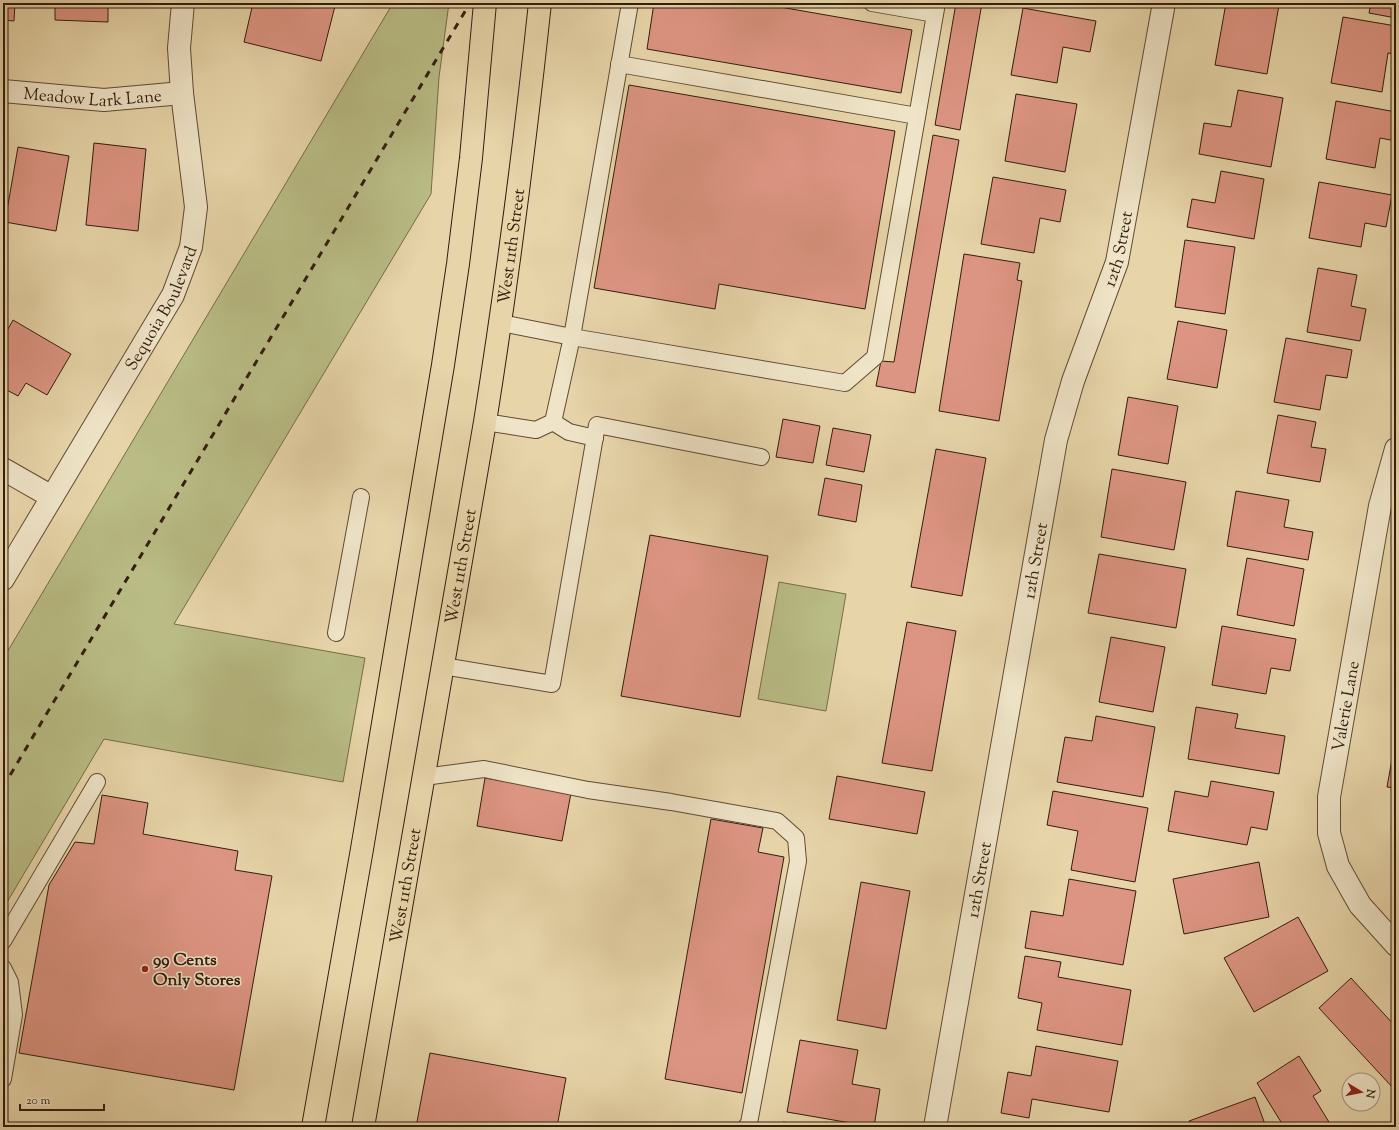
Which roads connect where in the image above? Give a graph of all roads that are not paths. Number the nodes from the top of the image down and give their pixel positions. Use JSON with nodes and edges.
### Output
{"nodes":[{"id":1,"x":183,"y":3,"type":"edge"},
{"id":2,"x":485,"y":3,"type":"edge"},
{"id":3,"x":540,"y":3,"type":"edge"},
{"id":4,"x":630,"y":3,"type":"edge"},
{"id":5,"x":872,"y":3,"type":"edge"},
{"id":6,"x":1164,"y":3,"type":"edge"},
{"id":7,"x":936,"y":8,"type":"edge"},
{"id":8,"x":619,"y":64,"type":"junction"},
{"id":9,"x":3,"y":91,"type":"edge"},
{"id":10,"x":182,"y":93,"type":"junction"},
{"id":11,"x":917,"y":116,"type":"junction"},
{"id":12,"x":501,"y":323,"type":"junction"},
{"id":13,"x":572,"y":337,"type":"junction"},
{"id":14,"x":486,"y":422,"type":"junction"},
{"id":15,"x":553,"y":422,"type":"junction"},
{"id":16,"x":595,"y":438,"type":"junction"},
{"id":17,"x":1396,"y":449,"type":"edge"},
{"id":18,"x":761,"y":457,"type":"dead end"},
{"id":19,"x":3,"y":469,"type":"edge"},
{"id":20,"x":52,"y":497,"type":"junction"},
{"id":21,"x":361,"y":497,"type":"dead end"},
{"id":22,"x":3,"y":579,"type":"edge"},
{"id":23,"x":336,"y":633,"type":"dead end"},
{"id":24,"x":443,"y":666,"type":"junction"},
{"id":25,"x":424,"y":777,"type":"junction"},
{"id":26,"x":97,"y":782,"type":"dead end"},
{"id":27,"x":3,"y":941,"type":"edge"},
{"id":28,"x":1396,"y":945,"type":"edge"},
{"id":29,"x":3,"y":968,"type":"edge"},
{"id":30,"x":3,"y":1079,"type":"edge"},
{"id":31,"x":313,"y":1127,"type":"edge"},
{"id":32,"x":363,"y":1127,"type":"edge"},
{"id":33,"x":746,"y":1127,"type":"edge"},
{"id":34,"x":935,"y":1127,"type":"edge"}],
"edges":[{"from":1,"to":10,"type":"street","name":"Sequoia Boulevard"},
{"from":2,"to":31,"type":"main road"},
{"from":3,"to":12,"type":"main road","name":"West 11th Street"},
{"from":4,"to":8,"type":"lane"},
{"from":5,"to":7,"type":"lane"},
{"from":6,"to":34,"type":"street","name":"12th Street"},
{"from":7,"to":11,"type":"lane"},
{"from":8,"to":11,"type":"lane"},
{"from":8,"to":13,"type":"lane"},
{"from":9,"to":10,"type":"street","name":"Meadow Lark Lane"},
{"from":10,"to":20,"type":"street","name":"Sequoia Boulevard"},
{"from":11,"to":13,"type":"lane"},
{"from":12,"to":13,"type":"lane"},
{"from":12,"to":14,"type":"main road","name":"West 11th Street"},
{"from":13,"to":15,"type":"lane"},
{"from":14,"to":15,"type":"lane"},
{"from":14,"to":24,"type":"main road","name":"West 11th Street"},
{"from":15,"to":16,"type":"lane"},
{"from":16,"to":18,"type":"lane"},
{"from":16,"to":24,"type":"lane"},
{"from":17,"to":28,"type":"street","name":"Valerie Lane"},
{"from":19,"to":20,"type":"street"},
{"from":20,"to":22,"type":"street","name":"Sequoia Boulevard"},
{"from":21,"to":23,"type":"lane"},
{"from":24,"to":25,"type":"main road","name":"West 11th Street"},
{"from":25,"to":32,"type":"main road","name":"West 11th Street"},
{"from":25,"to":33,"type":"lane"},
{"from":26,"to":27,"type":"lane"},
{"from":29,"to":30,"type":"lane"}]}
